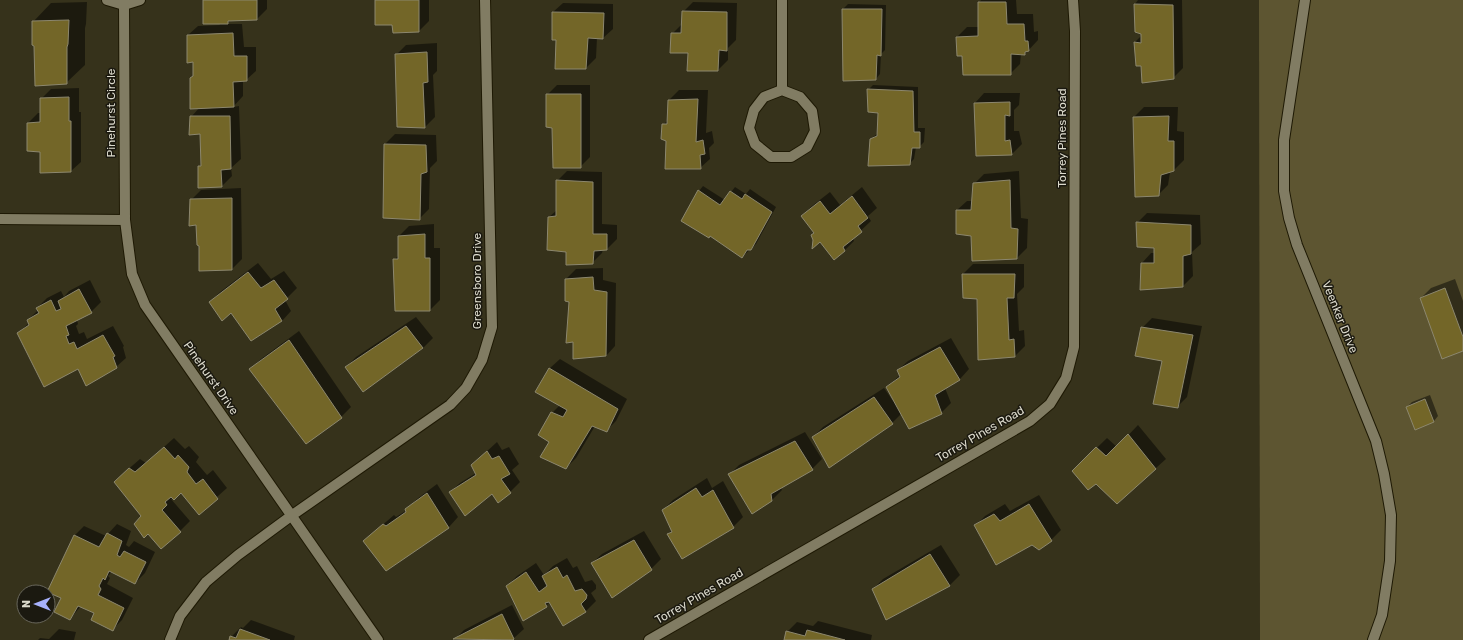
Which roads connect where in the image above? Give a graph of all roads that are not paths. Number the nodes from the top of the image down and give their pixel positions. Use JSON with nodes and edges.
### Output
{"nodes":[{"id":1,"x":107,"y":0,"type":"edge"},
{"id":2,"x":140,"y":0,"type":"edge"},
{"id":3,"x":485,"y":0,"type":"edge"},
{"id":4,"x":782,"y":0,"type":"edge"},
{"id":5,"x":1073,"y":0,"type":"edge"},
{"id":6,"x":1304,"y":0,"type":"edge"},
{"id":7,"x":124,"y":5,"type":"junction"},
{"id":8,"x":782,"y":90,"type":"junction"},
{"id":9,"x":0,"y":219,"type":"edge"},
{"id":10,"x":125,"y":220,"type":"junction"},
{"id":11,"x":291,"y":516,"type":"junction"},
{"id":12,"x":170,"y":640,"type":"edge"},
{"id":13,"x":378,"y":640,"type":"edge"},
{"id":14,"x":649,"y":640,"type":"edge"},
{"id":15,"x":1373,"y":640,"type":"edge"}],
"edges":[{"from":1,"to":7,"type":"street"},
{"from":2,"to":7,"type":"street"},
{"from":3,"to":11,"type":"street","name":"Greensboro Drive"},
{"from":4,"to":8,"type":"street"},
{"from":5,"to":14,"type":"street","name":"Torrey Pines Road"},
{"from":6,"to":15,"type":"street","name":"Veenker Drive"},
{"from":7,"to":10,"type":"street","name":"Pinehurst Circle"},
{"from":8,"to":8,"type":"street"},
{"from":9,"to":10,"type":"street"},
{"from":10,"to":11,"type":"street","name":"Pinehurst Drive"},
{"from":11,"to":12,"type":"street","name":"Greensboro Drive"},
{"from":11,"to":13,"type":"street","name":"Pinehurst Drive"}]}
